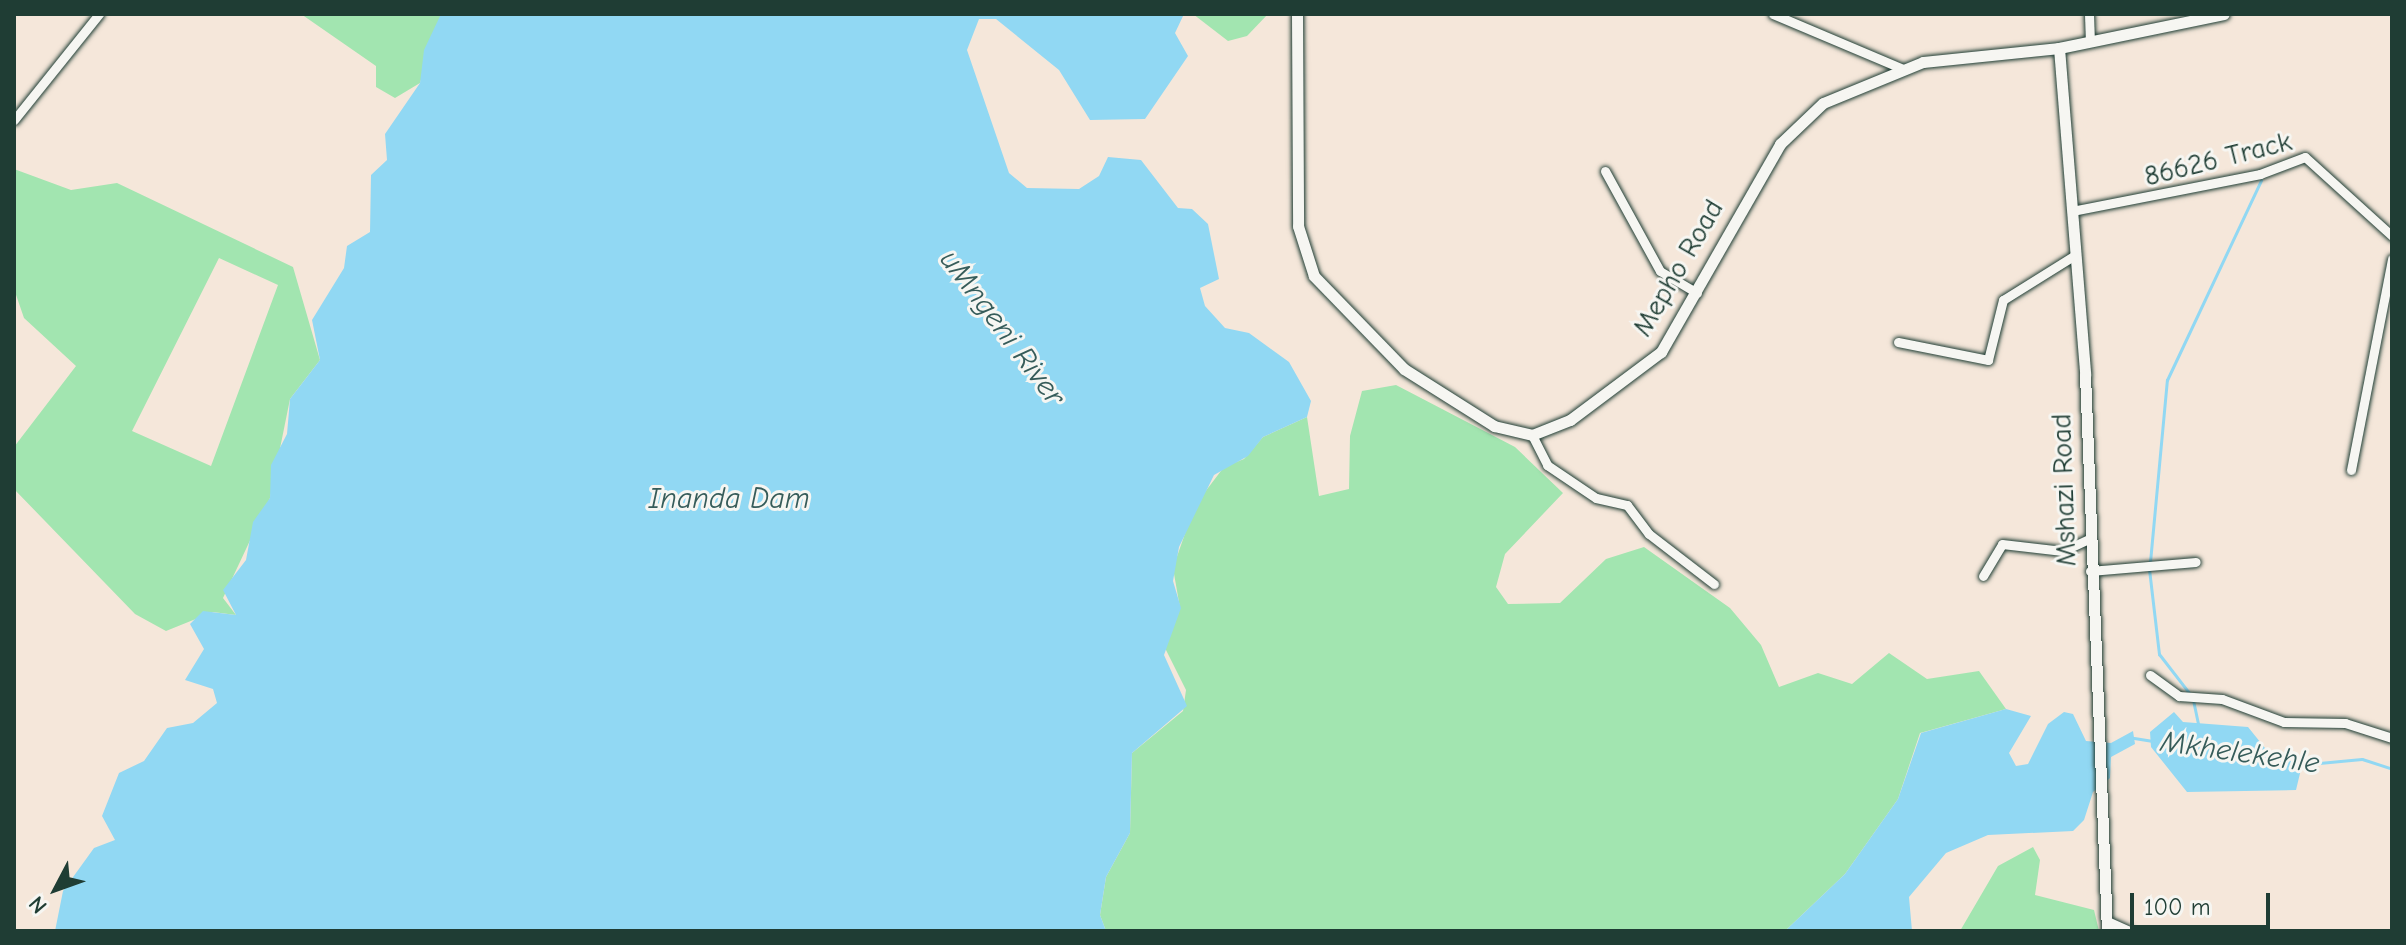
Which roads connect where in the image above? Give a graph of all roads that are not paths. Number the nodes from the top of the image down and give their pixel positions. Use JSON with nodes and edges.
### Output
{"nodes":[{"id":1,"x":99,"y":14,"type":"edge"},
{"id":2,"x":1297,"y":14,"type":"edge"},
{"id":3,"x":1773,"y":14,"type":"edge"},
{"id":4,"x":2089,"y":14,"type":"edge"},
{"id":5,"x":2224,"y":14,"type":"edge"},
{"id":6,"x":2090,"y":42,"type":"junction"},
{"id":7,"x":2059,"y":48,"type":"junction"},
{"id":8,"x":1901,"y":68,"type":"junction"},
{"id":9,"x":14,"y":120,"type":"edge"},
{"id":10,"x":1605,"y":171,"type":"dead end"},
{"id":11,"x":2072,"y":211,"type":"junction"},
{"id":12,"x":2392,"y":238,"type":"edge"},
{"id":13,"x":2075,"y":255,"type":"junction"},
{"id":14,"x":2392,"y":259,"type":"edge"},
{"id":15,"x":1697,"y":293,"type":"junction"},
{"id":16,"x":1898,"y":342,"type":"dead end"},
{"id":17,"x":1532,"y":435,"type":"junction"},
{"id":18,"x":2351,"y":470,"type":"dead end"},
{"id":19,"x":2089,"y":539,"type":"junction"},
{"id":20,"x":2196,"y":562,"type":"dead end"},
{"id":21,"x":2090,"y":571,"type":"junction"},
{"id":22,"x":1983,"y":576,"type":"dead end"},
{"id":23,"x":1714,"y":584,"type":"dead end"},
{"id":24,"x":2150,"y":675,"type":"dead end"},
{"id":25,"x":2392,"y":738,"type":"edge"},
{"id":26,"x":2107,"y":926,"type":"edge"},
{"id":27,"x":2129,"y":931,"type":"edge"}],
"edges":[{"from":1,"to":9,"type":"street"},
{"from":2,"to":17,"type":"street"},
{"from":3,"to":8,"type":"street"},
{"from":4,"to":6,"type":"street"},
{"from":5,"to":6,"type":"street","name":"Mepho Road"},
{"from":6,"to":7,"type":"street","name":"Mepho Road"},
{"from":7,"to":8,"type":"street","name":"Mepho Road"},
{"from":7,"to":11,"type":"street","name":"Mshazi Road"},
{"from":8,"to":15,"type":"street","name":"Mepho Road"},
{"from":10,"to":15,"type":"street"},
{"from":11,"to":12,"type":"street","name":"86626 Track"},
{"from":11,"to":13,"type":"street","name":"Mshazi Road"},
{"from":13,"to":16,"type":"street"},
{"from":13,"to":19,"type":"street","name":"Mshazi Road"},
{"from":14,"to":18,"type":"street"},
{"from":15,"to":17,"type":"street","name":"Mepho Road"},
{"from":17,"to":23,"type":"street"},
{"from":19,"to":21,"type":"street","name":"Mshazi Road"},
{"from":19,"to":22,"type":"street"},
{"from":20,"to":21,"type":"street"},
{"from":21,"to":26,"type":"street","name":"Mshazi Road"},
{"from":24,"to":25,"type":"street"},
{"from":26,"to":27,"type":"street"}]}
